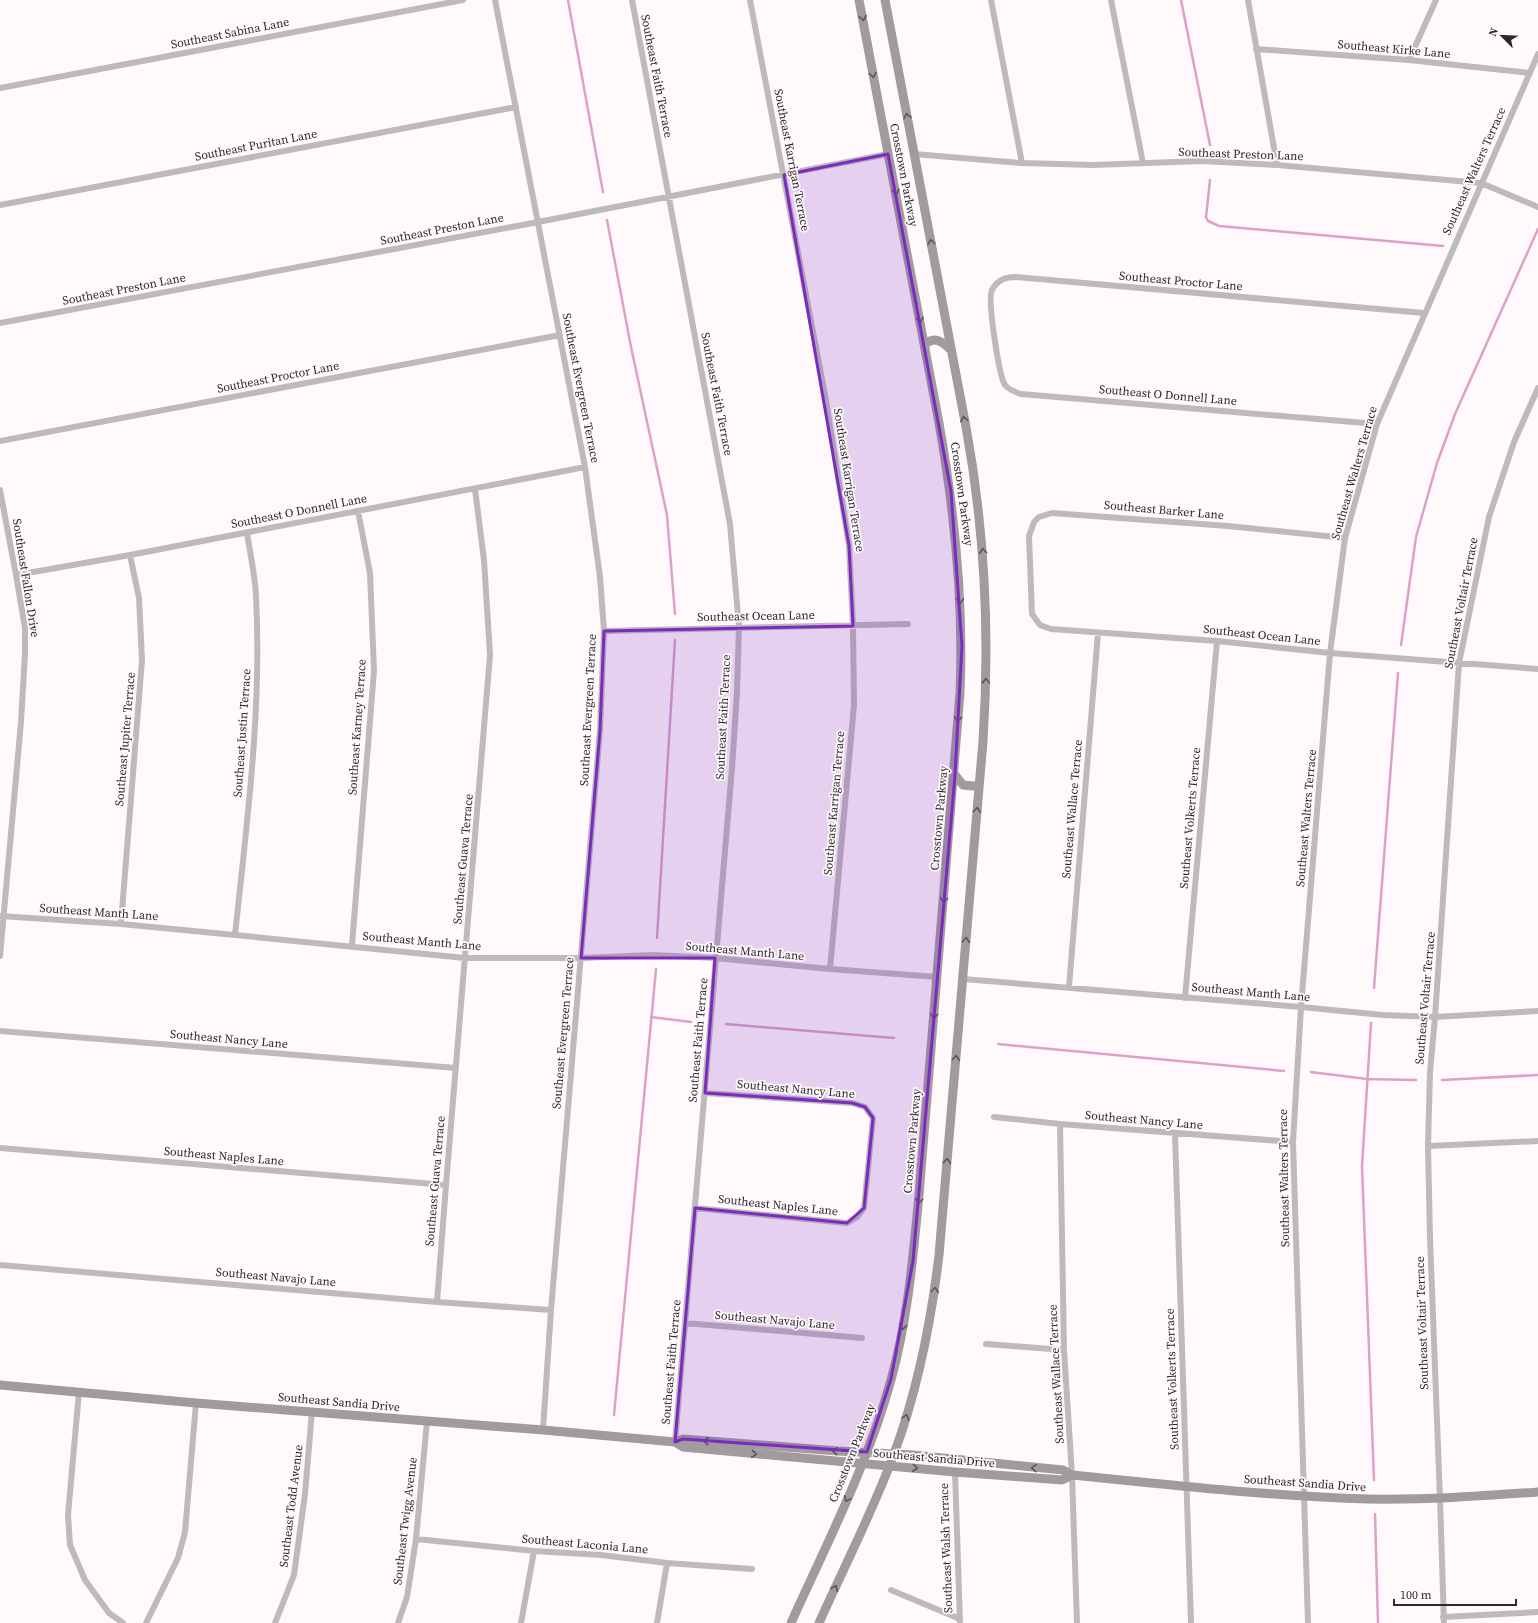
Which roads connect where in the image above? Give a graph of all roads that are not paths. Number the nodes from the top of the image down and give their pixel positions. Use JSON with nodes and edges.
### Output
{"nodes":[{"id":1,"x":463,"y":0,"type":"edge"},
{"id":2,"x":495,"y":0,"type":"edge"},
{"id":3,"x":632,"y":0,"type":"edge"},
{"id":4,"x":750,"y":0,"type":"edge"},
{"id":5,"x":859,"y":0,"type":"edge"},
{"id":6,"x":885,"y":0,"type":"edge"},
{"id":7,"x":992,"y":0,"type":"edge"},
{"id":8,"x":1111,"y":0,"type":"edge"},
{"id":9,"x":1248,"y":0,"type":"edge"},
{"id":10,"x":1436,"y":0,"type":"edge"},
{"id":11,"x":1256,"y":49,"type":"junction"},
{"id":12,"x":1538,"y":54,"type":"edge"},
{"id":13,"x":1409,"y":60,"type":"junction"},
{"id":14,"x":1530,"y":73,"type":"junction"},
{"id":15,"x":0,"y":88,"type":"edge"},
{"id":16,"x":516,"y":107,"type":"junction"},
{"id":17,"x":888,"y":154,"type":"junction"},
{"id":18,"x":914,"y":154,"type":"junction"},
{"id":19,"x":1022,"y":163,"type":"junction"},
{"id":20,"x":1143,"y":163,"type":"junction"},
{"id":21,"x":1277,"y":165,"type":"junction"},
{"id":22,"x":784,"y":174,"type":"junction"},
{"id":23,"x":1481,"y":183,"type":"junction"},
{"id":24,"x":669,"y":196,"type":"junction"},
{"id":25,"x":0,"y":205,"type":"edge"},
{"id":26,"x":1538,"y":207,"type":"edge"},
{"id":27,"x":538,"y":222,"type":"junction"},
{"id":28,"x":1424,"y":313,"type":"junction"},
{"id":29,"x":0,"y":323,"type":"edge"},
{"id":30,"x":560,"y":335,"type":"junction"},
{"id":31,"x":996,"y":340,"type":"joint"},
{"id":32,"x":924,"y":345,"type":"junction"},
{"id":33,"x":951,"y":350,"type":"junction"},
{"id":34,"x":1538,"y":388,"type":"edge"},
{"id":35,"x":1377,"y":424,"type":"junction"},
{"id":36,"x":0,"y":441,"type":"edge"},
{"id":37,"x":585,"y":467,"type":"junction"},
{"id":38,"x":475,"y":488,"type":"junction"},
{"id":39,"x":0,"y":490,"type":"edge"},
{"id":40,"x":358,"y":511,"type":"junction"},
{"id":41,"x":247,"y":532,"type":"junction"},
{"id":42,"x":1345,"y":538,"type":"junction"},
{"id":43,"x":130,"y":555,"type":"junction"},
{"id":44,"x":1030,"y":572,"type":"joint"},
{"id":45,"x":16,"y":575,"type":"junction"},
{"id":46,"x":908,"y":624,"type":"dead end"},
{"id":47,"x":853,"y":626,"type":"junction"},
{"id":48,"x":739,"y":627,"type":"junction"},
{"id":49,"x":604,"y":631,"type":"junction"},
{"id":50,"x":1098,"y":633,"type":"junction"},
{"id":51,"x":1217,"y":641,"type":"junction"},
{"id":52,"x":1330,"y":653,"type":"junction"},
{"id":53,"x":1459,"y":663,"type":"junction"},
{"id":54,"x":1538,"y":669,"type":"edge"},
{"id":55,"x":955,"y":775,"type":"junction"},
{"id":56,"x":979,"y":785,"type":"junction"},
{"id":57,"x":1,"y":917,"type":"edge"},
{"id":58,"x":121,"y":924,"type":"junction"},
{"id":59,"x":235,"y":935,"type":"junction"},
{"id":60,"x":352,"y":945,"type":"junction"},
{"id":61,"x":0,"y":956,"type":"edge"},
{"id":62,"x":466,"y":958,"type":"junction"},
{"id":63,"x":581,"y":958,"type":"junction"},
{"id":64,"x":715,"y":958,"type":"junction"},
{"id":65,"x":830,"y":969,"type":"junction"},
{"id":66,"x":937,"y":977,"type":"junction"},
{"id":67,"x":963,"y":979,"type":"junction"},
{"id":68,"x":1069,"y":988,"type":"junction"},
{"id":69,"x":1185,"y":998,"type":"junction"},
{"id":70,"x":1301,"y":1007,"type":"junction"},
{"id":71,"x":1538,"y":1011,"type":"edge"},
{"id":72,"x":1435,"y":1017,"type":"junction"},
{"id":73,"x":0,"y":1031,"type":"edge"},
{"id":74,"x":456,"y":1068,"type":"junction"},
{"id":75,"x":704,"y":1092,"type":"junction"},
{"id":76,"x":994,"y":1117,"type":"dead end"},
{"id":77,"x":1060,"y":1124,"type":"junction"},
{"id":78,"x":1175,"y":1134,"type":"junction"},
{"id":79,"x":1538,"y":1141,"type":"edge"},
{"id":80,"x":1293,"y":1142,"type":"junction"},
{"id":81,"x":1428,"y":1146,"type":"junction"},
{"id":82,"x":0,"y":1148,"type":"edge"},
{"id":83,"x":446,"y":1186,"type":"junction"},
{"id":84,"x":695,"y":1208,"type":"junction"},
{"id":85,"x":857,"y":1217,"type":"joint"},
{"id":86,"x":0,"y":1265,"type":"edge"},
{"id":87,"x":437,"y":1302,"type":"junction"},
{"id":88,"x":551,"y":1310,"type":"junction"},
{"id":89,"x":685,"y":1323,"type":"junction"},
{"id":90,"x":862,"y":1338,"type":"dead end"},
{"id":91,"x":986,"y":1344,"type":"dead end"},
{"id":92,"x":1064,"y":1350,"type":"junction"},
{"id":93,"x":0,"y":1385,"type":"edge"},
{"id":94,"x":79,"y":1392,"type":"junction"},
{"id":95,"x":196,"y":1403,"type":"junction"},
{"id":96,"x":312,"y":1411,"type":"junction"},
{"id":97,"x":427,"y":1421,"type":"junction"},
{"id":98,"x":543,"y":1430,"type":"junction"},
{"id":99,"x":675,"y":1442,"type":"junction"},
{"id":100,"x":867,"y":1452,"type":"junction"},
{"id":101,"x":894,"y":1454,"type":"junction"},
{"id":102,"x":862,"y":1464,"type":"junction"},
{"id":103,"x":890,"y":1466,"type":"junction"},
{"id":104,"x":955,"y":1472,"type":"junction"},
{"id":105,"x":1072,"y":1475,"type":"junction"},
{"id":106,"x":1186,"y":1486,"type":"junction"},
{"id":107,"x":1538,"y":1492,"type":"edge"},
{"id":108,"x":1304,"y":1496,"type":"junction"},
{"id":109,"x":1440,"y":1499,"type":"junction"},
{"id":110,"x":416,"y":1539,"type":"junction"},
{"id":111,"x":534,"y":1551,"type":"junction"},
{"id":112,"x":667,"y":1563,"type":"junction"},
{"id":113,"x":752,"y":1569,"type":"dead end"},
{"id":114,"x":891,"y":1590,"type":"dead end"},
{"id":115,"x":1538,"y":1612,"type":"edge"},
{"id":116,"x":1444,"y":1620,"type":"edge"},
{"id":117,"x":960,"y":1621,"type":"edge"},
{"id":118,"x":123,"y":1623,"type":"edge"},
{"id":119,"x":146,"y":1623,"type":"edge"},
{"id":120,"x":275,"y":1623,"type":"edge"},
{"id":121,"x":398,"y":1623,"type":"edge"},
{"id":122,"x":521,"y":1623,"type":"edge"},
{"id":123,"x":657,"y":1623,"type":"edge"},
{"id":124,"x":791,"y":1623,"type":"edge"},
{"id":125,"x":819,"y":1623,"type":"edge"},
{"id":126,"x":1077,"y":1623,"type":"edge"},
{"id":127,"x":1191,"y":1623,"type":"edge"},
{"id":128,"x":1308,"y":1623,"type":"edge"}],
"edges":[{"from":1,"to":15,"type":"street","name":"Southeast Sabina Lane"},
{"from":2,"to":16,"type":"street","name":"Southeast Evergreen Terrace"},
{"from":3,"to":24,"type":"street","name":"Southeast Faith Terrace"},
{"from":4,"to":22,"type":"street","name":"Southeast Karrigan Terrace"},
{"from":5,"to":17,"type":"main road","name":"Crosstown Parkway","one_way":true},
{"from":18,"to":6,"type":"main road","name":"Crosstown Parkway","one_way":true},
{"from":7,"to":19,"type":"street"},
{"from":8,"to":20,"type":"street"},
{"from":9,"to":11,"type":"street"},
{"from":10,"to":13,"type":"street"},
{"from":11,"to":13,"type":"street","name":"Southeast Kirke Lane"},
{"from":11,"to":21,"type":"street"},
{"from":12,"to":14,"type":"street","name":"Southeast Walters Terrace"},
{"from":13,"to":14,"type":"street","name":"Southeast Kirke Lane"},
{"from":14,"to":23,"type":"street","name":"Southeast Walters Terrace"},
{"from":16,"to":25,"type":"street","name":"Southeast Puritan Lane"},
{"from":16,"to":27,"type":"street","name":"Southeast Evergreen Terrace"},
{"from":17,"to":22,"type":"street","name":"Southeast Preston Lane"},
{"from":17,"to":32,"type":"main road","name":"Crosstown Parkway","one_way":true},
{"from":18,"to":19,"type":"street","name":"Southeast Preston Lane"},
{"from":33,"to":18,"type":"main road","name":"Crosstown Parkway","one_way":true},
{"from":19,"to":20,"type":"street","name":"Southeast Preston Lane"},
{"from":20,"to":21,"type":"street","name":"Southeast Preston Lane"},
{"from":21,"to":23,"type":"street","name":"Southeast Preston Lane"},
{"from":22,"to":24,"type":"street","name":"Southeast Preston Lane"},
{"from":22,"to":47,"type":"street","name":"Southeast Karrigan Terrace"},
{"from":23,"to":26,"type":"street","name":"Southeast Preston Lane"},
{"from":23,"to":28,"type":"street","name":"Southeast Walters Terrace"},
{"from":24,"to":27,"type":"street","name":"Southeast Preston Lane"},
{"from":24,"to":48,"type":"street","name":"Southeast Faith Terrace"},
{"from":27,"to":29,"type":"street","name":"Southeast Preston Lane"},
{"from":27,"to":30,"type":"street","name":"Southeast Evergreen Terrace"},
{"from":28,"to":31,"type":"street","name":"Southeast Proctor Lane"},
{"from":28,"to":35,"type":"street","name":"Southeast Walters Terrace"},
{"from":30,"to":36,"type":"street","name":"Southeast Proctor Lane"},
{"from":30,"to":37,"type":"street","name":"Southeast Evergreen Terrace"},
{"from":31,"to":35,"type":"street","name":"Southeast O Donnell Lane"},
{"from":32,"to":33,"type":"main road"},
{"from":32,"to":55,"type":"main road","name":"Crosstown Parkway","one_way":true},
{"from":56,"to":33,"type":"main road","name":"Crosstown Parkway","one_way":true},
{"from":34,"to":53,"type":"street","name":"Southeast Voltair Terrace"},
{"from":35,"to":42,"type":"street","name":"Southeast Walters Terrace"},
{"from":37,"to":38,"type":"street","name":"Southeast O Donnell Lane"},
{"from":37,"to":49,"type":"street","name":"Southeast Evergreen Terrace"},
{"from":38,"to":40,"type":"street","name":"Southeast O Donnell Lane"},
{"from":38,"to":62,"type":"street","name":"Southeast Guava Terrace"},
{"from":39,"to":45,"type":"street","name":"Southeast Fallon Drive"},
{"from":40,"to":41,"type":"street","name":"Southeast O Donnell Lane"},
{"from":40,"to":60,"type":"street","name":"Southeast Karney Terrace"},
{"from":41,"to":43,"type":"street","name":"Southeast O Donnell Lane"},
{"from":41,"to":59,"type":"street","name":"Southeast Justin Terrace"},
{"from":42,"to":44,"type":"street","name":"Southeast Barker Lane"},
{"from":42,"to":52,"type":"street","name":"Southeast Walters Terrace"},
{"from":43,"to":45,"type":"street","name":"Southeast O Donnell Lane"},
{"from":43,"to":58,"type":"street","name":"Southeast Jupiter Terrace"},
{"from":44,"to":50,"type":"street","name":"Southeast Ocean Lane"},
{"from":45,"to":57,"type":"street","name":"Southeast Fallon Drive"},
{"from":46,"to":47,"type":"street","name":"Southeast Ocean Lane"},
{"from":47,"to":48,"type":"street","name":"Southeast Ocean Lane"},
{"from":47,"to":65,"type":"street","name":"Southeast Karrigan Terrace"},
{"from":48,"to":49,"type":"street","name":"Southeast Ocean Lane"},
{"from":48,"to":64,"type":"street","name":"Southeast Faith Terrace"},
{"from":49,"to":63,"type":"street","name":"Southeast Evergreen Terrace"},
{"from":50,"to":51,"type":"street","name":"Southeast Ocean Lane"},
{"from":50,"to":68,"type":"street","name":"Southeast Wallace Terrace"},
{"from":51,"to":52,"type":"street","name":"Southeast Ocean Lane"},
{"from":51,"to":69,"type":"street","name":"Southeast Volkerts Terrace"},
{"from":52,"to":53,"type":"street","name":"Southeast Ocean Lane"},
{"from":52,"to":70,"type":"street","name":"Southeast Walters Terrace"},
{"from":53,"to":54,"type":"street","name":"Southeast Ocean Lane"},
{"from":53,"to":72,"type":"street","name":"Southeast Voltair Terrace"},
{"from":55,"to":56,"type":"main road"},
{"from":55,"to":66,"type":"main road","name":"Crosstown Parkway","one_way":true},
{"from":67,"to":56,"type":"main road","name":"Crosstown Parkway","one_way":true},
{"from":57,"to":58,"type":"street","name":"Southeast Manth Lane"},
{"from":57,"to":61,"type":"street","name":"Southeast Fallon Drive"},
{"from":58,"to":59,"type":"street","name":"Southeast Manth Lane"},
{"from":59,"to":60,"type":"street","name":"Southeast Manth Lane"},
{"from":60,"to":62,"type":"street","name":"Southeast Manth Lane"},
{"from":62,"to":63,"type":"street","name":"Southeast Manth Lane"},
{"from":62,"to":74,"type":"street","name":"Southeast Guava Terrace"},
{"from":63,"to":64,"type":"street","name":"Southeast Manth Lane"},
{"from":63,"to":88,"type":"street","name":"Southeast Evergreen Terrace"},
{"from":64,"to":65,"type":"street","name":"Southeast Manth Lane"},
{"from":64,"to":75,"type":"street","name":"Southeast Faith Terrace"},
{"from":65,"to":66,"type":"street","name":"Southeast Manth Lane"},
{"from":66,"to":100,"type":"main road","name":"Crosstown Parkway","one_way":true},
{"from":67,"to":68,"type":"street","name":"Southeast Manth Lane"},
{"from":101,"to":67,"type":"main road","name":"Crosstown Parkway","one_way":true},
{"from":68,"to":69,"type":"street","name":"Southeast Manth Lane"},
{"from":69,"to":70,"type":"street","name":"Southeast Manth Lane"},
{"from":70,"to":72,"type":"street","name":"Southeast Manth Lane"},
{"from":70,"to":80,"type":"street","name":"Southeast Walters Terrace"},
{"from":71,"to":72,"type":"street","name":"Southeast Manth Lane"},
{"from":72,"to":81,"type":"street","name":"Southeast Voltair Terrace"},
{"from":73,"to":74,"type":"street","name":"Southeast Nancy Lane"},
{"from":74,"to":83,"type":"street","name":"Southeast Guava Terrace"},
{"from":75,"to":84,"type":"street","name":"Southeast Faith Terrace"},
{"from":75,"to":85,"type":"street","name":"Southeast Nancy Lane"},
{"from":76,"to":77,"type":"street","name":"Southeast Nancy Lane"},
{"from":77,"to":78,"type":"street","name":"Southeast Nancy Lane"},
{"from":77,"to":92,"type":"street","name":"Southeast Wallace Terrace"},
{"from":78,"to":80,"type":"street","name":"Southeast Nancy Lane"},
{"from":78,"to":106,"type":"street","name":"Southeast Volkerts Terrace"},
{"from":79,"to":81,"type":"street"},
{"from":80,"to":108,"type":"street","name":"Southeast Walters Terrace"},
{"from":81,"to":109,"type":"street","name":"Southeast Voltair Terrace"},
{"from":82,"to":83,"type":"street","name":"Southeast Naples Lane"},
{"from":83,"to":87,"type":"street","name":"Southeast Guava Terrace"},
{"from":84,"to":85,"type":"street","name":"Southeast Naples Lane"},
{"from":84,"to":89,"type":"street","name":"Southeast Faith Terrace"},
{"from":86,"to":87,"type":"street","name":"Southeast Navajo Lane"},
{"from":87,"to":88,"type":"street","name":"Southeast Navajo Lane"},
{"from":88,"to":98,"type":"street","name":"Southeast Evergreen Terrace"},
{"from":89,"to":90,"type":"street","name":"Southeast Navajo Lane"},
{"from":89,"to":99,"type":"street","name":"Southeast Faith Terrace"},
{"from":91,"to":92,"type":"street"},
{"from":92,"to":105,"type":"street","name":"Southeast Wallace Terrace"},
{"from":93,"to":94,"type":"main road","name":"Southeast Sandia Drive"},
{"from":94,"to":95,"type":"main road","name":"Southeast Sandia Drive"},
{"from":94,"to":118,"type":"street"},
{"from":95,"to":96,"type":"main road","name":"Southeast Sandia Drive"},
{"from":95,"to":119,"type":"street"},
{"from":96,"to":97,"type":"main road","name":"Southeast Sandia Drive"},
{"from":96,"to":120,"type":"street","name":"Southeast Todd Avenue"},
{"from":97,"to":98,"type":"main road","name":"Southeast Sandia Drive"},
{"from":97,"to":110,"type":"street","name":"Southeast Twigg Avenue"},
{"from":98,"to":99,"type":"main road","name":"Southeast Sandia Drive"},
{"from":100,"to":99,"type":"main road","name":"Southeast Sandia Drive","one_way":true},
{"from":99,"to":102,"type":"main road","name":"Southeast Sandia Drive","one_way":true},
{"from":100,"to":101,"type":"main road","name":"Southeast Sandia Drive"},
{"from":100,"to":102,"type":"main road","name":"Crosstown Parkway"},
{"from":101,"to":103,"type":"main road","name":"Crosstown Parkway"},
{"from":105,"to":101,"type":"main road","name":"Southeast Sandia Drive","one_way":true},
{"from":102,"to":103,"type":"main road","name":"Southeast Sandia Drive"},
{"from":102,"to":124,"type":"main road","name":"Crosstown Parkway","one_way":true},
{"from":103,"to":104,"type":"main road","name":"Southeast Sandia Drive","one_way":true},
{"from":125,"to":103,"type":"main road","name":"Crosstown Parkway","one_way":true},
{"from":104,"to":105,"type":"main road","name":"Southeast Sandia Drive"},
{"from":104,"to":117,"type":"street","name":"Southeast Walsh Terrace"},
{"from":105,"to":106,"type":"main road","name":"Southeast Sandia Drive"},
{"from":105,"to":126,"type":"street","name":"Southeast Wallace Terrace"},
{"from":106,"to":108,"type":"main road","name":"Southeast Sandia Drive"},
{"from":106,"to":127,"type":"street","name":"Southeast Volkerts Terrace"},
{"from":107,"to":109,"type":"main road","name":"Southeast Sandia Drive"},
{"from":108,"to":109,"type":"main road","name":"Southeast Sandia Drive"},
{"from":108,"to":128,"type":"street","name":"Southeast Walters Terrace"},
{"from":109,"to":116,"type":"street","name":"Southeast Voltair Terrace"},
{"from":110,"to":111,"type":"street","name":"Southeast Laconia Lane"},
{"from":110,"to":121,"type":"street","name":"Southeast Twigg Avenue"},
{"from":111,"to":112,"type":"street","name":"Southeast Laconia Lane"},
{"from":111,"to":122,"type":"street"},
{"from":112,"to":113,"type":"street","name":"Southeast Laconia Lane"},
{"from":112,"to":123,"type":"street"},
{"from":114,"to":117,"type":"street"},
{"from":115,"to":116,"type":"street"}]}
